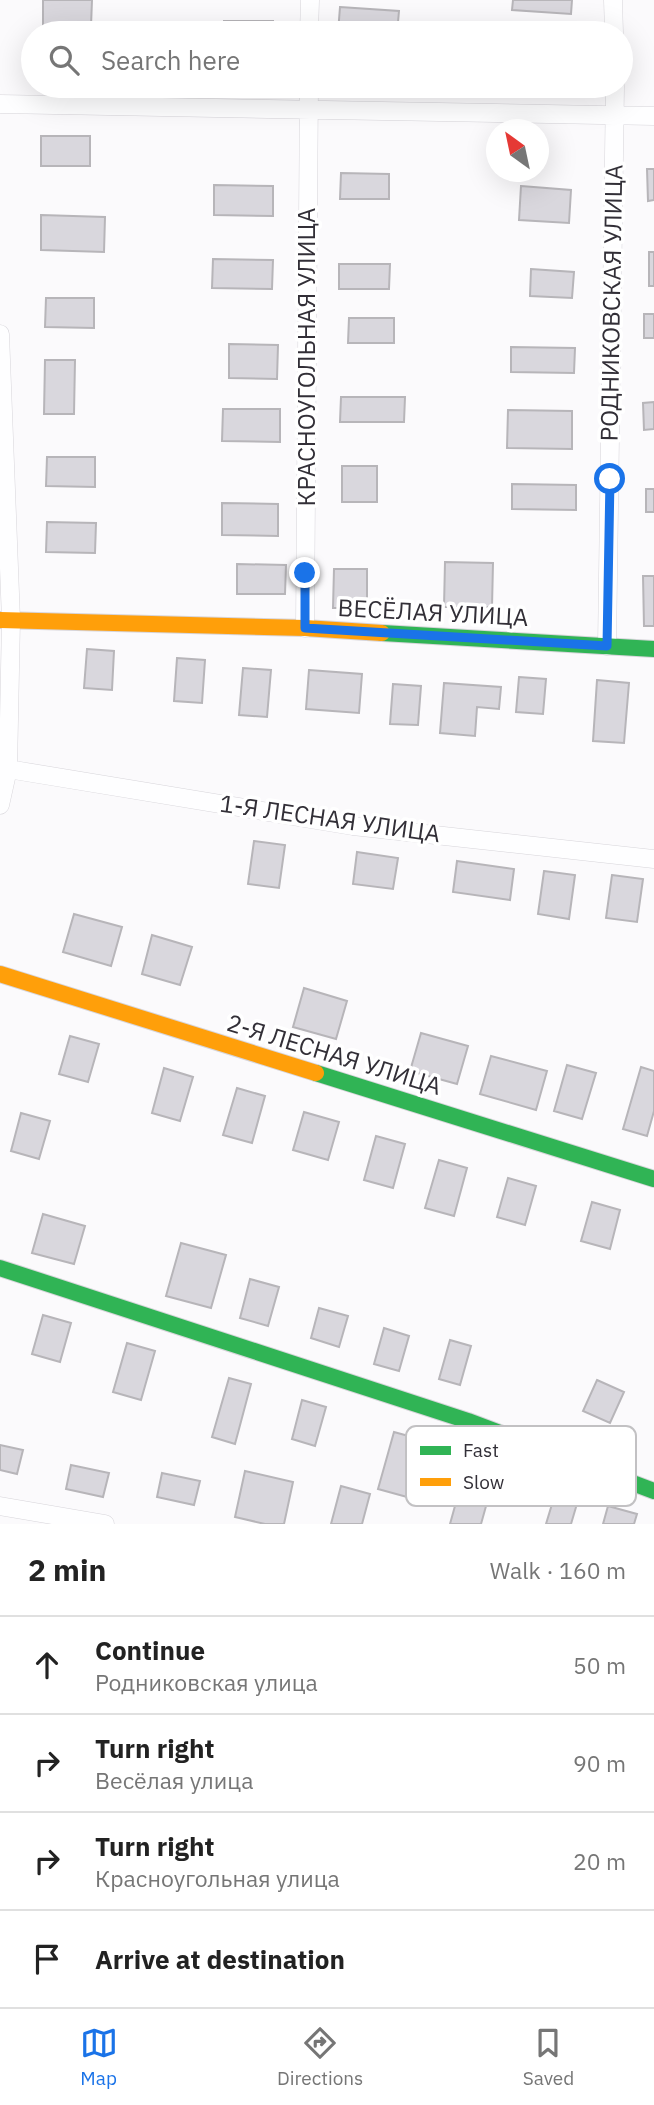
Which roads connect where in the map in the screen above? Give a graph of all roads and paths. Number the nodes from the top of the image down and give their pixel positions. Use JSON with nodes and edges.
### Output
{"nodes":[{"id":1,"x":310,"y":0,"type":"edge"},
{"id":2,"x":613,"y":0,"type":"edge"},
{"id":3,"x":309,"y":21,"type":"edge"},
{"id":4,"x":614,"y":21,"type":"edge"},
{"id":5,"x":308,"y":98,"type":"edge"},
{"id":6,"x":615,"y":98,"type":"edge"},
{"id":7,"x":0,"y":104,"type":"edge"},
{"id":8,"x":308,"y":110,"type":"junction"},
{"id":9,"x":615,"y":116,"type":"junction"},
{"id":10,"x":654,"y":116,"type":"edge"},
{"id":11,"x":0,"y":334,"type":"edge"},
{"id":12,"x":6,"y":620,"type":"edge"},
{"id":13,"x":305,"y":628,"type":"junction"},
{"id":14,"x":607,"y":646,"type":"junction"},
{"id":15,"x":654,"y":649,"type":"edge"},
{"id":16,"x":8,"y":769,"type":"junction"},
{"id":17,"x":0,"y":805,"type":"edge"},
{"id":18,"x":654,"y":859,"type":"edge"},
{"id":19,"x":0,"y":974,"type":"edge"},
{"id":20,"x":654,"y":1179,"type":"edge"},
{"id":21,"x":0,"y":1268,"type":"edge"},
{"id":22,"x":484,"y":1426,"type":"edge"},
{"id":23,"x":636,"y":1484,"type":"edge"},
{"id":24,"x":654,"y":1491,"type":"edge"},
{"id":25,"x":0,"y":1506,"type":"edge"},
{"id":26,"x":105,"y":1524,"type":"edge"}],
"edges":[{"from":1,"to":3,"type":"street"},
{"from":2,"to":4,"type":"street"},
{"from":5,"to":8,"type":"street","name":"КРАСНОУГОЛЬНАЯ УЛИЦА"},
{"from":6,"to":9,"type":"street","name":"РОДНИКОВСКАЯ УЛИЦА"},
{"from":7,"to":8,"type":"street"},
{"from":8,"to":9,"type":"street"},
{"from":8,"to":13,"type":"street","name":"КРАСНОУГОЛЬНАЯ УЛИЦА"},
{"from":9,"to":10,"type":"street"},
{"from":9,"to":14,"type":"street","name":"РОДНИКОВСКАЯ УЛИЦА"},
{"from":11,"to":12,"type":"street"},
{"from":12,"to":13,"type":"street","name":"ВЕСЁЛАЯ УЛИЦА"},
{"from":12,"to":16,"type":"street"},
{"from":13,"to":14,"type":"street","name":"ВЕСЁЛАЯ УЛИЦА"},
{"from":14,"to":15,"type":"street","name":"ВЕСЁЛАЯ УЛИЦА"},
{"from":16,"to":17,"type":"street"},
{"from":16,"to":18,"type":"street","name":"1-Я ЛЕСНАЯ УЛИЦА"},
{"from":19,"to":20,"type":"street","name":"2-Я ЛЕСНАЯ УЛИЦА"},
{"from":21,"to":22,"type":"street"},
{"from":23,"to":24,"type":"street"},
{"from":25,"to":26,"type":"street"}]}
